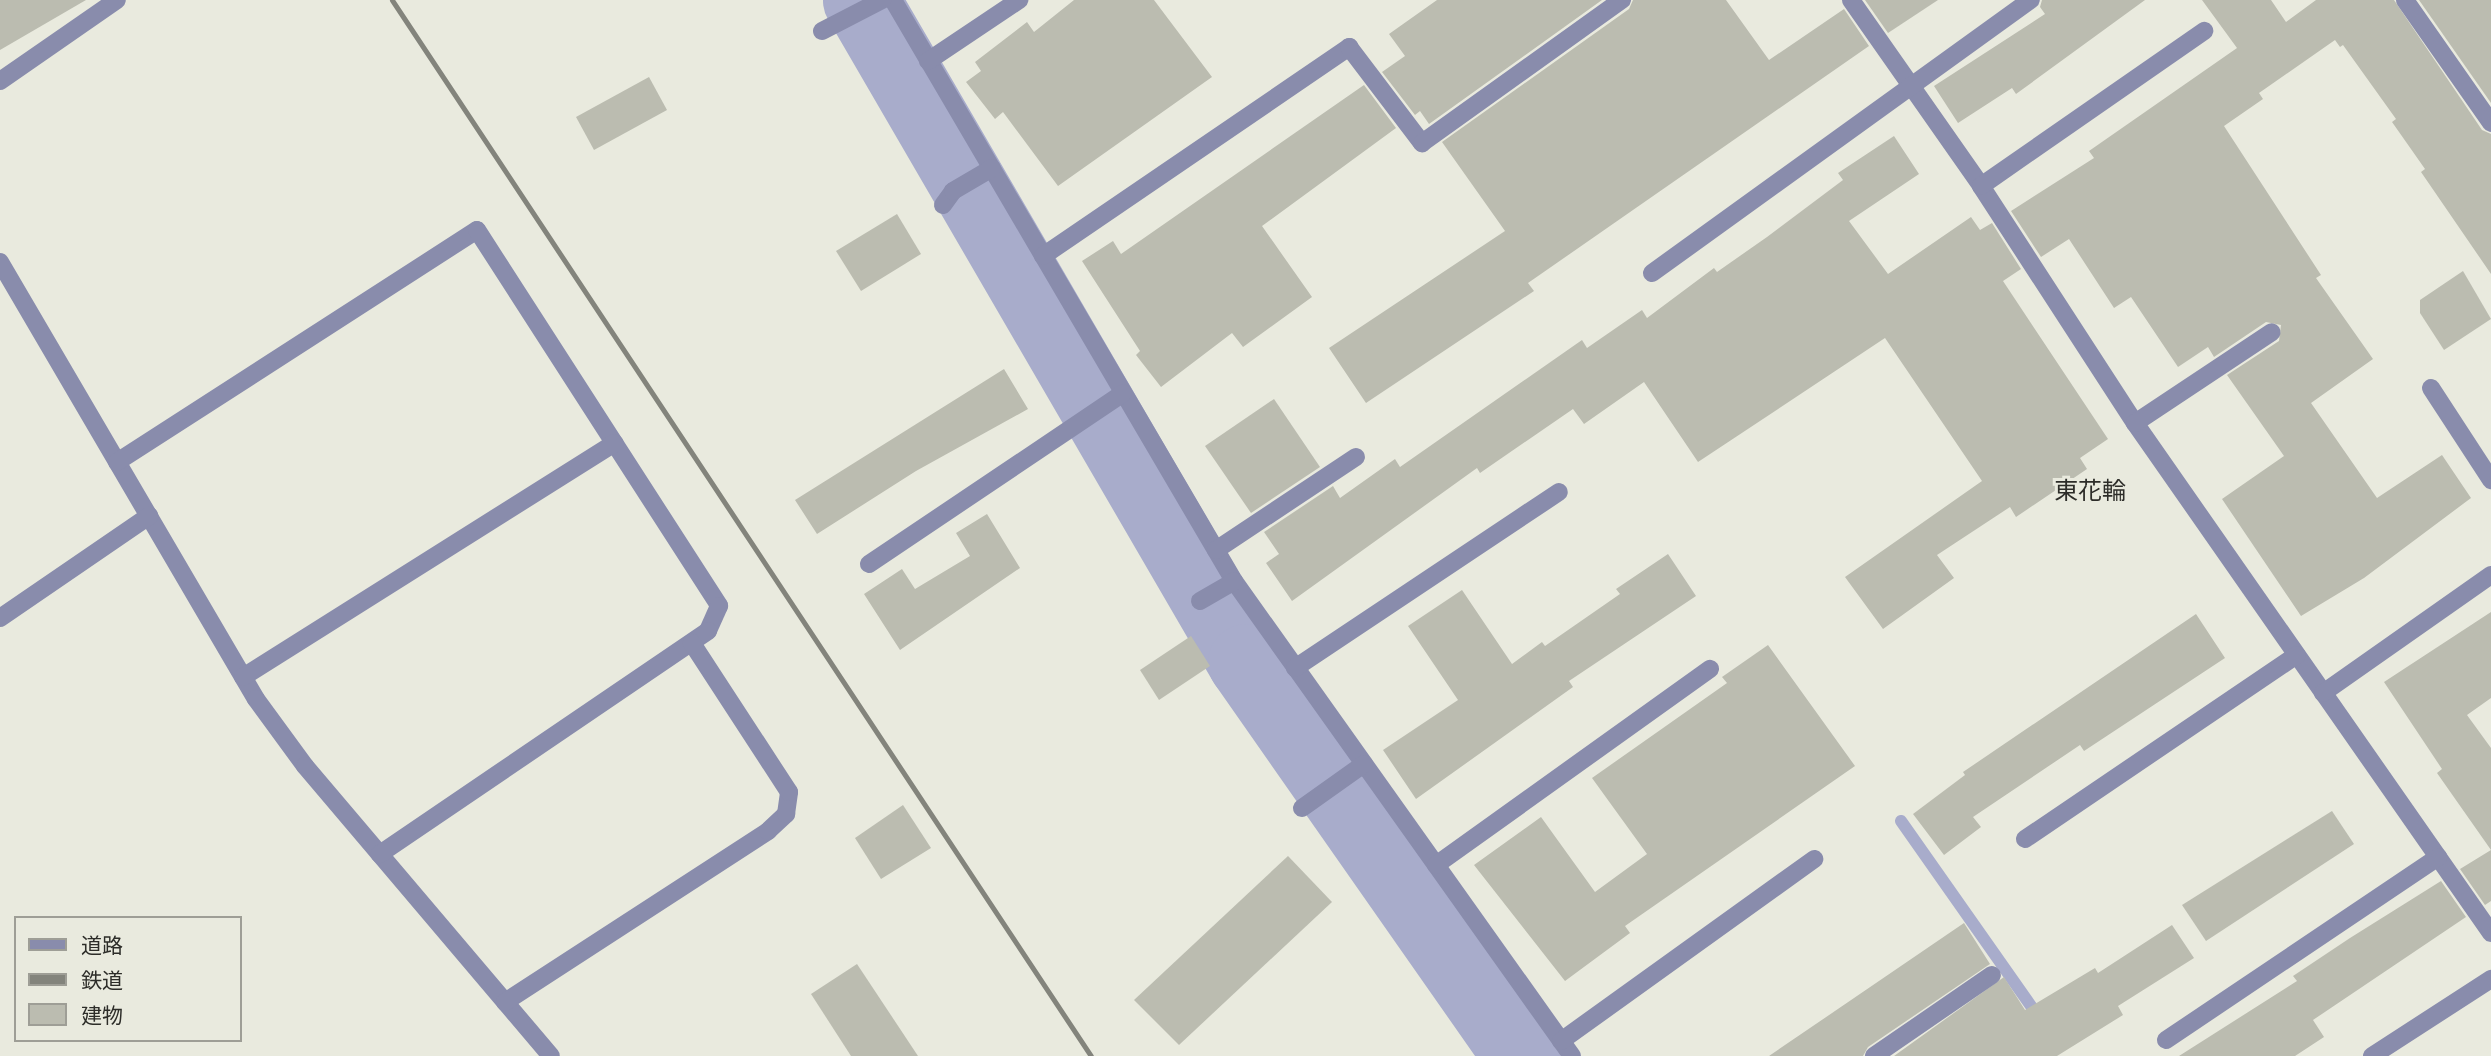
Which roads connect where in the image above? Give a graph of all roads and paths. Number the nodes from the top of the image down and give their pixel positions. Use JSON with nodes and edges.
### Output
{"nodes":[{"id":1,"x":117,"y":0,"type":"edge"},
{"id":2,"x":881,"y":0,"type":"edge"},
{"id":3,"x":893,"y":0,"type":"edge"},
{"id":4,"x":1019,"y":0,"type":"edge"},
{"id":5,"x":1622,"y":0,"type":"edge"},
{"id":6,"x":1851,"y":0,"type":"edge"},
{"id":7,"x":2031,"y":0,"type":"edge"},
{"id":8,"x":2405,"y":0,"type":"edge"},
{"id":9,"x":822,"y":31,"type":"dead end"},
{"id":10,"x":2204,"y":31,"type":"dead end"},
{"id":11,"x":928,"y":61,"type":"junction"},
{"id":12,"x":0,"y":81,"type":"edge"},
{"id":13,"x":1913,"y":86,"type":"junction"},
{"id":14,"x":2491,"y":123,"type":"edge"},
{"id":15,"x":986,"y":172,"type":"junction"},
{"id":16,"x":1981,"y":186,"type":"junction"},
{"id":17,"x":948,"y":198,"type":"dead end"},
{"id":18,"x":1043,"y":256,"type":"junction"},
{"id":19,"x":0,"y":262,"type":"edge"},
{"id":20,"x":1652,"y":273,"type":"dead end"},
{"id":21,"x":2272,"y":332,"type":"dead end"},
{"id":22,"x":2431,"y":388,"type":"dead end"},
{"id":23,"x":1120,"y":396,"type":"junction"},
{"id":24,"x":2135,"y":423,"type":"junction"},
{"id":25,"x":614,"y":443,"type":"junction"},
{"id":26,"x":1356,"y":457,"type":"dead end"},
{"id":27,"x":117,"y":462,"type":"junction"},
{"id":28,"x":2491,"y":480,"type":"edge"},
{"id":29,"x":1559,"y":492,"type":"dead end"},
{"id":30,"x":149,"y":516,"type":"junction"},
{"id":31,"x":1216,"y":550,"type":"junction"},
{"id":32,"x":869,"y":564,"type":"dead end"},
{"id":33,"x":2491,"y":575,"type":"edge"},
{"id":34,"x":1230,"y":583,"type":"junction"},
{"id":35,"x":1200,"y":601,"type":"dead end"},
{"id":36,"x":0,"y":618,"type":"edge"},
{"id":37,"x":692,"y":643,"type":"junction"},
{"id":38,"x":2297,"y":655,"type":"junction"},
{"id":39,"x":1295,"y":668,"type":"junction"},
{"id":40,"x":1710,"y":668,"type":"dead end"},
{"id":41,"x":243,"y":677,"type":"junction"},
{"id":42,"x":2323,"y":693,"type":"junction"},
{"id":43,"x":1362,"y":765,"type":"junction"},
{"id":44,"x":1302,"y":808,"type":"dead end"},
{"id":45,"x":2025,"y":839,"type":"dead end"},
{"id":46,"x":380,"y":854,"type":"junction"},
{"id":47,"x":2438,"y":857,"type":"junction"},
{"id":48,"x":1814,"y":859,"type":"dead end"},
{"id":49,"x":1436,"y":865,"type":"junction"},
{"id":50,"x":2491,"y":933,"type":"edge"},
{"id":51,"x":1992,"y":975,"type":"dead end"},
{"id":52,"x":2491,"y":979,"type":"edge"},
{"id":53,"x":505,"y":1002,"type":"junction"},
{"id":54,"x":2166,"y":1040,"type":"dead end"},
{"id":55,"x":1561,"y":1041,"type":"junction"},
{"id":56,"x":551,"y":1056,"type":"edge"},
{"id":57,"x":1572,"y":1056,"type":"edge"},
{"id":58,"x":1874,"y":1056,"type":"edge"},
{"id":59,"x":2372,"y":1056,"type":"edge"}],
"edges":[{"from":1,"to":12,"type":"street"},
{"from":2,"to":9,"type":"street"},
{"from":3,"to":11,"type":"street"},
{"from":4,"to":11,"type":"street"},
{"from":5,"to":18,"type":"street"},
{"from":6,"to":13,"type":"street"},
{"from":7,"to":13,"type":"street"},
{"from":8,"to":14,"type":"street"},
{"from":10,"to":16,"type":"street"},
{"from":11,"to":15,"type":"street"},
{"from":13,"to":16,"type":"street"},
{"from":13,"to":20,"type":"street"},
{"from":15,"to":17,"type":"street"},
{"from":15,"to":18,"type":"street"},
{"from":16,"to":24,"type":"street"},
{"from":18,"to":23,"type":"street"},
{"from":19,"to":27,"type":"street"},
{"from":21,"to":24,"type":"street"},
{"from":22,"to":28,"type":"street"},
{"from":23,"to":31,"type":"street"},
{"from":23,"to":32,"type":"street"},
{"from":24,"to":38,"type":"street"},
{"from":25,"to":27,"type":"street"},
{"from":25,"to":37,"type":"street"},
{"from":25,"to":41,"type":"street"},
{"from":26,"to":31,"type":"street"},
{"from":27,"to":30,"type":"street"},
{"from":29,"to":39,"type":"street"},
{"from":30,"to":36,"type":"street"},
{"from":30,"to":41,"type":"street"},
{"from":31,"to":34,"type":"street"},
{"from":33,"to":42,"type":"street"},
{"from":34,"to":35,"type":"street"},
{"from":34,"to":39,"type":"street"},
{"from":37,"to":46,"type":"street"},
{"from":37,"to":53,"type":"street"},
{"from":38,"to":42,"type":"street"},
{"from":38,"to":45,"type":"street"},
{"from":39,"to":43,"type":"street"},
{"from":40,"to":49,"type":"street"},
{"from":41,"to":46,"type":"street"},
{"from":42,"to":47,"type":"street"},
{"from":43,"to":44,"type":"street"},
{"from":43,"to":49,"type":"street"},
{"from":46,"to":53,"type":"street"},
{"from":47,"to":50,"type":"street"},
{"from":47,"to":54,"type":"street"},
{"from":48,"to":55,"type":"street"},
{"from":49,"to":55,"type":"street"},
{"from":51,"to":58,"type":"street"},
{"from":52,"to":59,"type":"street"},
{"from":53,"to":56,"type":"street"},
{"from":55,"to":57,"type":"street"}]}
